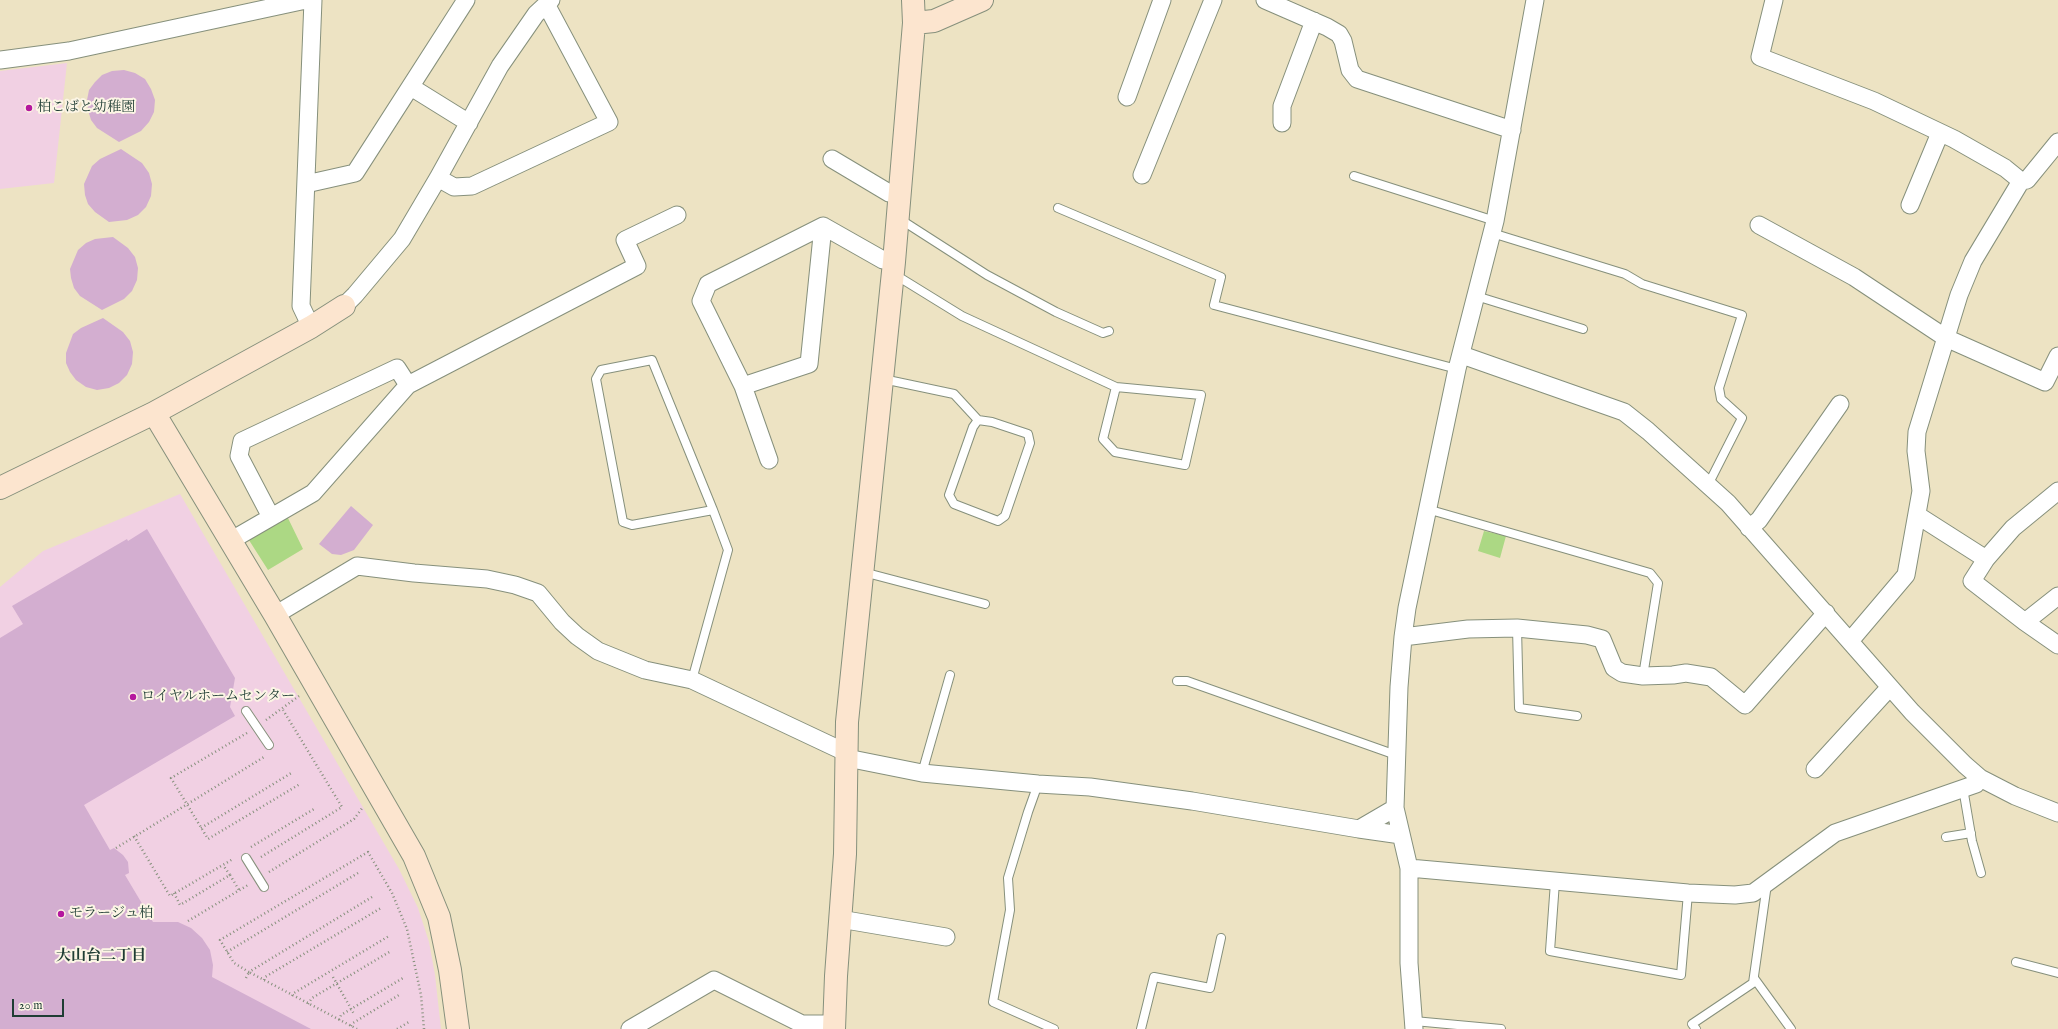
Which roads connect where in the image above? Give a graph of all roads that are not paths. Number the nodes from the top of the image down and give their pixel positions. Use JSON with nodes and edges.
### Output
{"nodes":[{"id":1,"x":306,"y":0,"type":"edge"},
{"id":2,"x":313,"y":0,"type":"edge"},
{"id":3,"x":466,"y":0,"type":"edge"},
{"id":4,"x":913,"y":0,"type":"edge"},
{"id":5,"x":982,"y":0,"type":"edge"},
{"id":6,"x":1162,"y":0,"type":"edge"},
{"id":7,"x":1213,"y":0,"type":"edge"},
{"id":8,"x":1265,"y":0,"type":"edge"},
{"id":9,"x":1535,"y":0,"type":"edge"},
{"id":10,"x":1774,"y":0,"type":"edge"},
{"id":11,"x":548,"y":2,"type":"edge"},
{"id":12,"x":1314,"y":21,"type":"junction"},
{"id":13,"x":914,"y":23,"type":"junction"},
{"id":14,"x":0,"y":60,"type":"edge"},
{"id":15,"x":411,"y":86,"type":"junction"},
{"id":16,"x":1127,"y":97,"type":"dead end"},
{"id":17,"x":1282,"y":123,"type":"dead end"},
{"id":18,"x":469,"y":124,"type":"junction"},
{"id":19,"x":1512,"y":130,"type":"junction"},
{"id":20,"x":1940,"y":133,"type":"junction"},
{"id":21,"x":2058,"y":142,"type":"edge"},
{"id":22,"x":832,"y":159,"type":"dead end"},
{"id":23,"x":1142,"y":175,"type":"dead end"},
{"id":24,"x":1354,"y":176,"type":"dead end"},
{"id":25,"x":438,"y":178,"type":"junction"},
{"id":26,"x":2021,"y":181,"type":"junction"},
{"id":27,"x":306,"y":184,"type":"junction"},
{"id":28,"x":899,"y":195,"type":"junction"},
{"id":29,"x":1910,"y":204,"type":"dead end"},
{"id":30,"x":1058,"y":208,"type":"dead end"},
{"id":31,"x":677,"y":215,"type":"dead end"},
{"id":32,"x":897,"y":221,"type":"junction"},
{"id":33,"x":1759,"y":225,"type":"dead end"},
{"id":34,"x":823,"y":226,"type":"junction"},
{"id":35,"x":1494,"y":227,"type":"junction"},
{"id":36,"x":893,"y":270,"type":"junction"},
{"id":37,"x":1476,"y":296,"type":"junction"},
{"id":38,"x":344,"y":306,"type":"joint"},
{"id":39,"x":311,"y":327,"type":"junction"},
{"id":40,"x":1583,"y":329,"type":"dead end"},
{"id":41,"x":1109,"y":331,"type":"dead end"},
{"id":42,"x":1946,"y":338,"type":"junction"},
{"id":43,"x":2058,"y":356,"type":"edge"},
{"id":44,"x":1459,"y":362,"type":"junction"},
{"id":45,"x":883,"y":379,"type":"junction"},
{"id":46,"x":408,"y":385,"type":"junction"},
{"id":47,"x":743,"y":386,"type":"junction"},
{"id":48,"x":1116,"y":387,"type":"junction"},
{"id":49,"x":1840,"y":404,"type":"dead end"},
{"id":50,"x":154,"y":413,"type":"junction"},
{"id":51,"x":978,"y":420,"type":"junction"},
{"id":52,"x":769,"y":460,"type":"dead end"},
{"id":53,"x":1708,"y":485,"type":"junction"},
{"id":54,"x":0,"y":488,"type":"edge"},
{"id":55,"x":2058,"y":491,"type":"edge"},
{"id":56,"x":1427,"y":509,"type":"junction"},
{"id":57,"x":713,"y":510,"type":"junction"},
{"id":58,"x":1917,"y":515,"type":"junction"},
{"id":59,"x":271,"y":517,"type":"junction"},
{"id":60,"x":1749,"y":528,"type":"junction"},
{"id":61,"x":230,"y":541,"type":"junction"},
{"id":62,"x":1986,"y":559,"type":"junction"},
{"id":63,"x":862,"y":572,"type":"junction"},
{"id":64,"x":2058,"y":596,"type":"edge"},
{"id":65,"x":985,"y":604,"type":"dead end"},
{"id":66,"x":1826,"y":613,"type":"junction"},
{"id":67,"x":275,"y":615,"type":"junction"},
{"id":68,"x":2025,"y":622,"type":"junction"},
{"id":69,"x":1517,"y":628,"type":"junction"},
{"id":70,"x":1403,"y":637,"type":"junction"},
{"id":71,"x":1850,"y":641,"type":"junction"},
{"id":72,"x":2058,"y":645,"type":"edge"},
{"id":73,"x":950,"y":675,"type":"dead end"},
{"id":74,"x":1643,"y":676,"type":"junction"},
{"id":75,"x":692,"y":680,"type":"junction"},
{"id":76,"x":1177,"y":681,"type":"dead end"},
{"id":77,"x":1890,"y":687,"type":"junction"},
{"id":78,"x":246,"y":711,"type":"dead end"},
{"id":79,"x":1577,"y":716,"type":"dead end"},
{"id":80,"x":268,"y":745,"type":"dead end"},
{"id":81,"x":847,"y":755,"type":"junction"},
{"id":82,"x":1396,"y":755,"type":"junction"},
{"id":83,"x":1815,"y":769,"type":"dead end"},
{"id":84,"x":922,"y":773,"type":"junction"},
{"id":85,"x":1980,"y":778,"type":"junction"},
{"id":86,"x":1038,"y":784,"type":"junction"},
{"id":87,"x":1963,"y":788,"type":"junction"},
{"id":88,"x":1396,"y":808,"type":"junction"},
{"id":89,"x":2058,"y":813,"type":"edge"},
{"id":90,"x":1359,"y":829,"type":"junction"},
{"id":91,"x":1971,"y":833,"type":"junction"},
{"id":92,"x":1401,"y":835,"type":"junction"},
{"id":93,"x":1946,"y":837,"type":"dead end"},
{"id":94,"x":246,"y":858,"type":"dead end"},
{"id":95,"x":1409,"y":868,"type":"junction"},
{"id":96,"x":1981,"y":873,"type":"dead end"},
{"id":97,"x":1555,"y":882,"type":"junction"},
{"id":98,"x":1767,"y":884,"type":"junction"},
{"id":99,"x":264,"y":887,"type":"dead end"},
{"id":100,"x":1688,"y":893,"type":"junction"},
{"id":101,"x":840,"y":919,"type":"junction"},
{"id":102,"x":946,"y":937,"type":"dead end"},
{"id":103,"x":1221,"y":938,"type":"dead end"},
{"id":104,"x":2016,"y":962,"type":"dead end"},
{"id":105,"x":2058,"y":973,"type":"edge"},
{"id":106,"x":1754,"y":978,"type":"junction"},
{"id":107,"x":1414,"y":1025,"type":"edge"},
{"id":108,"x":834,"y":1026,"type":"edge"},
{"id":109,"x":458,"y":1029,"type":"edge"},
{"id":110,"x":630,"y":1029,"type":"edge"},
{"id":111,"x":1054,"y":1029,"type":"edge"},
{"id":112,"x":1141,"y":1029,"type":"edge"},
{"id":113,"x":1501,"y":1029,"type":"edge"},
{"id":114,"x":1696,"y":1029,"type":"edge"},
{"id":115,"x":1791,"y":1029,"type":"edge"}],
"edges":[{"from":1,"to":14,"type":"street"},
{"from":2,"to":27,"type":"street"},
{"from":3,"to":15,"type":"street"},
{"from":4,"to":13,"type":"street"},
{"from":5,"to":13,"type":"street"},
{"from":6,"to":16,"type":"street"},
{"from":7,"to":23,"type":"street"},
{"from":8,"to":12,"type":"street"},
{"from":9,"to":19,"type":"street"},
{"from":10,"to":20,"type":"street"},
{"from":11,"to":18,"type":"street"},
{"from":11,"to":25,"type":"street"},
{"from":12,"to":17,"type":"street"},
{"from":12,"to":19,"type":"street"},
{"from":13,"to":28,"type":"street"},
{"from":15,"to":18,"type":"street"},
{"from":15,"to":27,"type":"street"},
{"from":18,"to":25,"type":"street"},
{"from":19,"to":35,"type":"street"},
{"from":20,"to":26,"type":"street"},
{"from":20,"to":29,"type":"street"},
{"from":21,"to":26,"type":"street"},
{"from":22,"to":28,"type":"street"},
{"from":24,"to":35,"type":"lane"},
{"from":25,"to":38,"type":"street"},
{"from":26,"to":42,"type":"street"},
{"from":27,"to":39,"type":"street"},
{"from":28,"to":32,"type":"street"},
{"from":30,"to":44,"type":"lane"},
{"from":31,"to":46,"type":"street"},
{"from":32,"to":36,"type":"street"},
{"from":32,"to":41,"type":"lane"},
{"from":33,"to":42,"type":"street"},
{"from":34,"to":36,"type":"street"},
{"from":34,"to":47,"type":"street"},
{"from":34,"to":47,"type":"street"},
{"from":35,"to":37,"type":"street"},
{"from":35,"to":53,"type":"lane"},
{"from":36,"to":45,"type":"street"},
{"from":36,"to":48,"type":"lane"},
{"from":37,"to":40,"type":"lane"},
{"from":37,"to":44,"type":"street"},
{"from":38,"to":39,"type":"street"},
{"from":39,"to":50,"type":"street"},
{"from":42,"to":43,"type":"street"},
{"from":42,"to":58,"type":"street"},
{"from":44,"to":53,"type":"street"},
{"from":44,"to":56,"type":"street"},
{"from":45,"to":51,"type":"lane"},
{"from":45,"to":63,"type":"street"},
{"from":46,"to":59,"type":"street"},
{"from":46,"to":59,"type":"street"},
{"from":47,"to":52,"type":"street"},
{"from":48,"to":48,"type":"lane"},
{"from":49,"to":60,"type":"street"},
{"from":50,"to":54,"type":"street"},
{"from":50,"to":61,"type":"street"},
{"from":51,"to":51,"type":"lane"},
{"from":53,"to":60,"type":"street"},
{"from":55,"to":62,"type":"street"},
{"from":56,"to":70,"type":"street"},
{"from":56,"to":74,"type":"lane"},
{"from":57,"to":57,"type":"lane"},
{"from":57,"to":75,"type":"lane"},
{"from":58,"to":62,"type":"street"},
{"from":58,"to":71,"type":"street"},
{"from":59,"to":61,"type":"street"},
{"from":60,"to":66,"type":"street"},
{"from":61,"to":67,"type":"street"},
{"from":62,"to":68,"type":"street"},
{"from":63,"to":65,"type":"lane"},
{"from":63,"to":81,"type":"street"},
{"from":64,"to":68,"type":"street"},
{"from":66,"to":71,"type":"street"},
{"from":66,"to":74,"type":"street"},
{"from":67,"to":75,"type":"street"},
{"from":67,"to":109,"type":"street"},
{"from":68,"to":72,"type":"street"},
{"from":69,"to":70,"type":"street"},
{"from":69,"to":74,"type":"street"},
{"from":69,"to":79,"type":"lane"},
{"from":70,"to":82,"type":"street"},
{"from":71,"to":77,"type":"street"},
{"from":73,"to":84,"type":"lane"},
{"from":75,"to":81,"type":"street"},
{"from":76,"to":82,"type":"lane"},
{"from":77,"to":83,"type":"street"},
{"from":77,"to":85,"type":"street"},
{"from":78,"to":80,"type":"lane"},
{"from":81,"to":84,"type":"street"},
{"from":81,"to":101,"type":"street"},
{"from":82,"to":88,"type":"street"},
{"from":84,"to":86,"type":"street"},
{"from":85,"to":87,"type":"street"},
{"from":85,"to":89,"type":"street"},
{"from":86,"to":90,"type":"street"},
{"from":86,"to":111,"type":"lane"},
{"from":87,"to":91,"type":"lane"},
{"from":87,"to":98,"type":"street"},
{"from":88,"to":90,"type":"street"},
{"from":88,"to":92,"type":"street"},
{"from":90,"to":92,"type":"street"},
{"from":91,"to":93,"type":"lane"},
{"from":91,"to":96,"type":"lane"},
{"from":92,"to":95,"type":"street"},
{"from":94,"to":99,"type":"lane"},
{"from":95,"to":97,"type":"street"},
{"from":95,"to":107,"type":"street"},
{"from":97,"to":100,"type":"street"},
{"from":97,"to":100,"type":"lane"},
{"from":98,"to":100,"type":"street"},
{"from":98,"to":106,"type":"lane"},
{"from":101,"to":102,"type":"street"},
{"from":101,"to":108,"type":"street"},
{"from":103,"to":112,"type":"lane"},
{"from":104,"to":105,"type":"lane"},
{"from":106,"to":114,"type":"lane"},
{"from":106,"to":115,"type":"lane"},
{"from":107,"to":113,"type":"lane"},
{"from":108,"to":110,"type":"street"}]}
